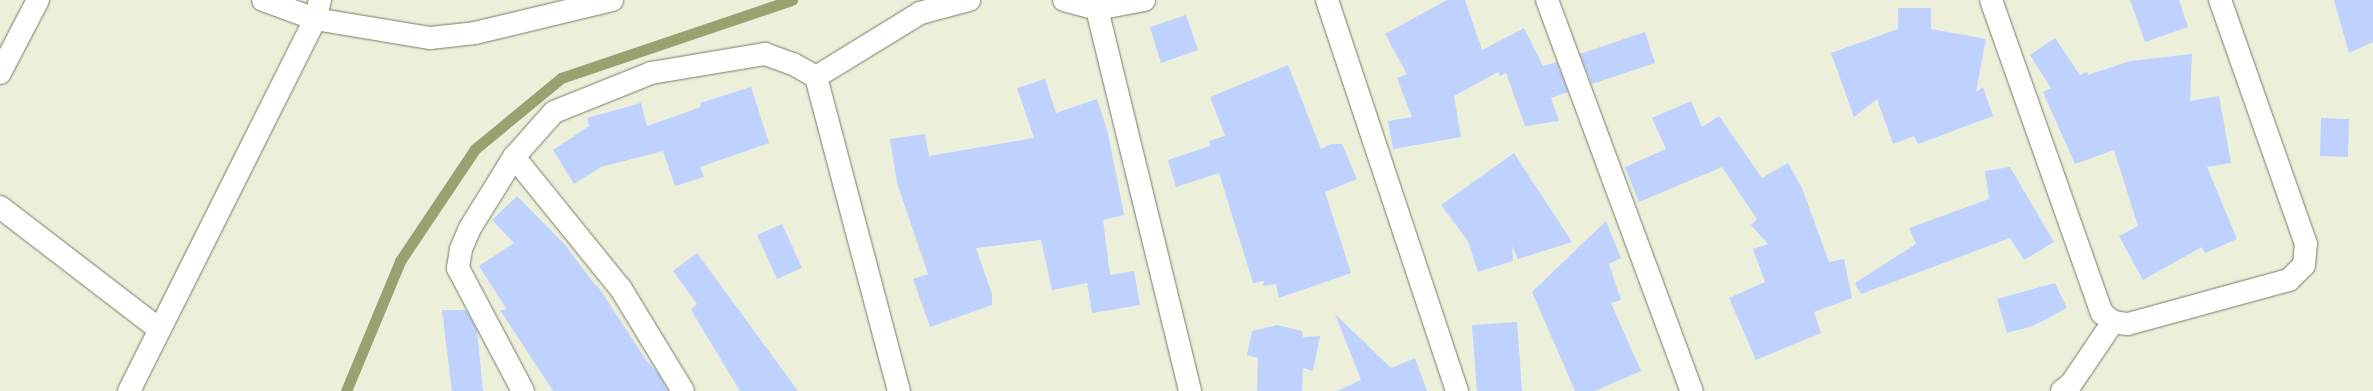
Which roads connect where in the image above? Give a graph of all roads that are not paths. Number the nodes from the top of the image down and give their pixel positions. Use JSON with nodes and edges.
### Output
{"nodes":[{"id":1,"x":38,"y":0,"type":"edge"},
{"id":2,"x":263,"y":0,"type":"edge"},
{"id":3,"x":612,"y":0,"type":"edge"},
{"id":4,"x":969,"y":0,"type":"edge"},
{"id":5,"x":1064,"y":0,"type":"edge"},
{"id":6,"x":1144,"y":0,"type":"edge"},
{"id":7,"x":1327,"y":0,"type":"edge"},
{"id":8,"x":1547,"y":0,"type":"edge"},
{"id":9,"x":1991,"y":0,"type":"edge"},
{"id":10,"x":2220,"y":0,"type":"edge"},
{"id":11,"x":318,"y":9,"type":"edge"},
{"id":12,"x":1097,"y":9,"type":"junction"},
{"id":13,"x":0,"y":73,"type":"edge"},
{"id":14,"x":816,"y":76,"type":"junction"},
{"id":15,"x":514,"y":157,"type":"junction"},
{"id":16,"x":0,"y":207,"type":"edge"},
{"id":17,"x":2113,"y":322,"type":"junction"},
{"id":18,"x":159,"y":329,"type":"junction"},
{"id":19,"x":129,"y":391,"type":"edge"},
{"id":20,"x":523,"y":391,"type":"edge"},
{"id":21,"x":683,"y":391,"type":"edge"},
{"id":22,"x":899,"y":391,"type":"edge"},
{"id":23,"x":1190,"y":391,"type":"edge"},
{"id":24,"x":1457,"y":391,"type":"edge"},
{"id":25,"x":1692,"y":391,"type":"edge"},
{"id":26,"x":2062,"y":391,"type":"edge"}],
"edges":[{"from":1,"to":13,"type":"street"},
{"from":2,"to":11,"type":"street"},
{"from":3,"to":11,"type":"street"},
{"from":4,"to":14,"type":"street"},
{"from":5,"to":12,"type":"street"},
{"from":6,"to":12,"type":"street"},
{"from":7,"to":24,"type":"street"},
{"from":8,"to":25,"type":"street"},
{"from":9,"to":17,"type":"street"},
{"from":10,"to":17,"type":"street"},
{"from":11,"to":18,"type":"street"},
{"from":12,"to":23,"type":"street"},
{"from":14,"to":15,"type":"street"},
{"from":14,"to":22,"type":"street"},
{"from":15,"to":20,"type":"street"},
{"from":15,"to":21,"type":"street"},
{"from":16,"to":18,"type":"street"},
{"from":17,"to":26,"type":"street"},
{"from":18,"to":19,"type":"street"}]}
